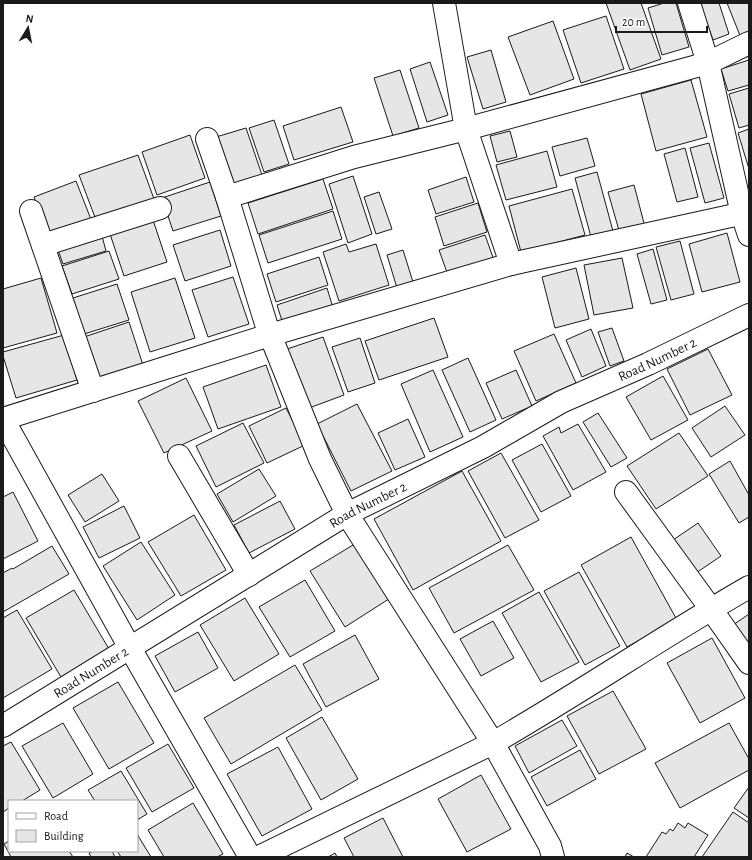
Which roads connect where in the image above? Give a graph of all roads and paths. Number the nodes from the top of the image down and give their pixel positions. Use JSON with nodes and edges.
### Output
{"nodes":[{"id":1,"x":444,"y":3,"type":"edge"},
{"id":2,"x":689,"y":3,"type":"edge"},
{"id":3,"x":749,"y":44,"type":"edge"},
{"id":4,"x":708,"y":63,"type":"junction"},
{"id":5,"x":466,"y":129,"type":"junction"},
{"id":6,"x":207,"y":139,"type":"dead end"},
{"id":7,"x":227,"y":197,"type":"junction"},
{"id":8,"x":160,"y":208,"type":"dead end"},
{"id":9,"x":31,"y":211,"type":"dead end"},
{"id":10,"x":746,"y":213,"type":"edge"},
{"id":11,"x":749,"y":235,"type":"edge"},
{"id":12,"x":43,"y":245,"type":"junction"},
{"id":13,"x":511,"y":264,"type":"junction"},
{"id":14,"x":749,"y":315,"type":"edge"},
{"id":15,"x":270,"y":335,"type":"junction"},
{"id":16,"x":93,"y":390,"type":"junction"},
{"id":17,"x":3,"y":419,"type":"edge"},
{"id":18,"x":179,"y":456,"type":"dead end"},
{"id":19,"x":626,"y":492,"type":"dead end"},
{"id":20,"x":347,"y":514,"type":"junction"},
{"id":21,"x":249,"y":575,"type":"junction"},
{"id":22,"x":749,"y":587,"type":"edge"},
{"id":23,"x":711,"y":608,"type":"junction"},
{"id":24,"x":130,"y":648,"type":"junction"},
{"id":25,"x":749,"y":663,"type":"edge"},
{"id":26,"x":3,"y":726,"type":"edge"},
{"id":27,"x":494,"y":743,"type":"junction"},
{"id":28,"x":250,"y":857,"type":"edge"},
{"id":29,"x":259,"y":857,"type":"edge"},
{"id":30,"x":553,"y":857,"type":"edge"}],
"edges":[{"from":1,"to":5,"type":"street"},
{"from":2,"to":4,"type":"street"},
{"from":3,"to":4,"type":"street"},
{"from":4,"to":5,"type":"street"},
{"from":4,"to":10,"type":"street"},
{"from":5,"to":7,"type":"street"},
{"from":5,"to":13,"type":"street"},
{"from":6,"to":7,"type":"street"},
{"from":7,"to":15,"type":"street"},
{"from":8,"to":12,"type":"street"},
{"from":9,"to":12,"type":"street"},
{"from":10,"to":11,"type":"street"},
{"from":10,"to":13,"type":"street"},
{"from":12,"to":16,"type":"street"},
{"from":13,"to":15,"type":"street"},
{"from":14,"to":20,"type":"street","name":"Road Number 2"},
{"from":15,"to":16,"type":"street"},
{"from":15,"to":20,"type":"street"},
{"from":16,"to":17,"type":"street"},
{"from":17,"to":24,"type":"street"},
{"from":18,"to":21,"type":"street"},
{"from":19,"to":23,"type":"street"},
{"from":20,"to":21,"type":"street","name":"Road Number 2"},
{"from":20,"to":27,"type":"street"},
{"from":21,"to":24,"type":"street","name":"Road Number 2"},
{"from":22,"to":23,"type":"street"},
{"from":23,"to":25,"type":"street"},
{"from":23,"to":27,"type":"street"},
{"from":24,"to":26,"type":"street","name":"Road Number 2"},
{"from":24,"to":28,"type":"street"},
{"from":27,"to":29,"type":"street"},
{"from":27,"to":30,"type":"street"}]}
